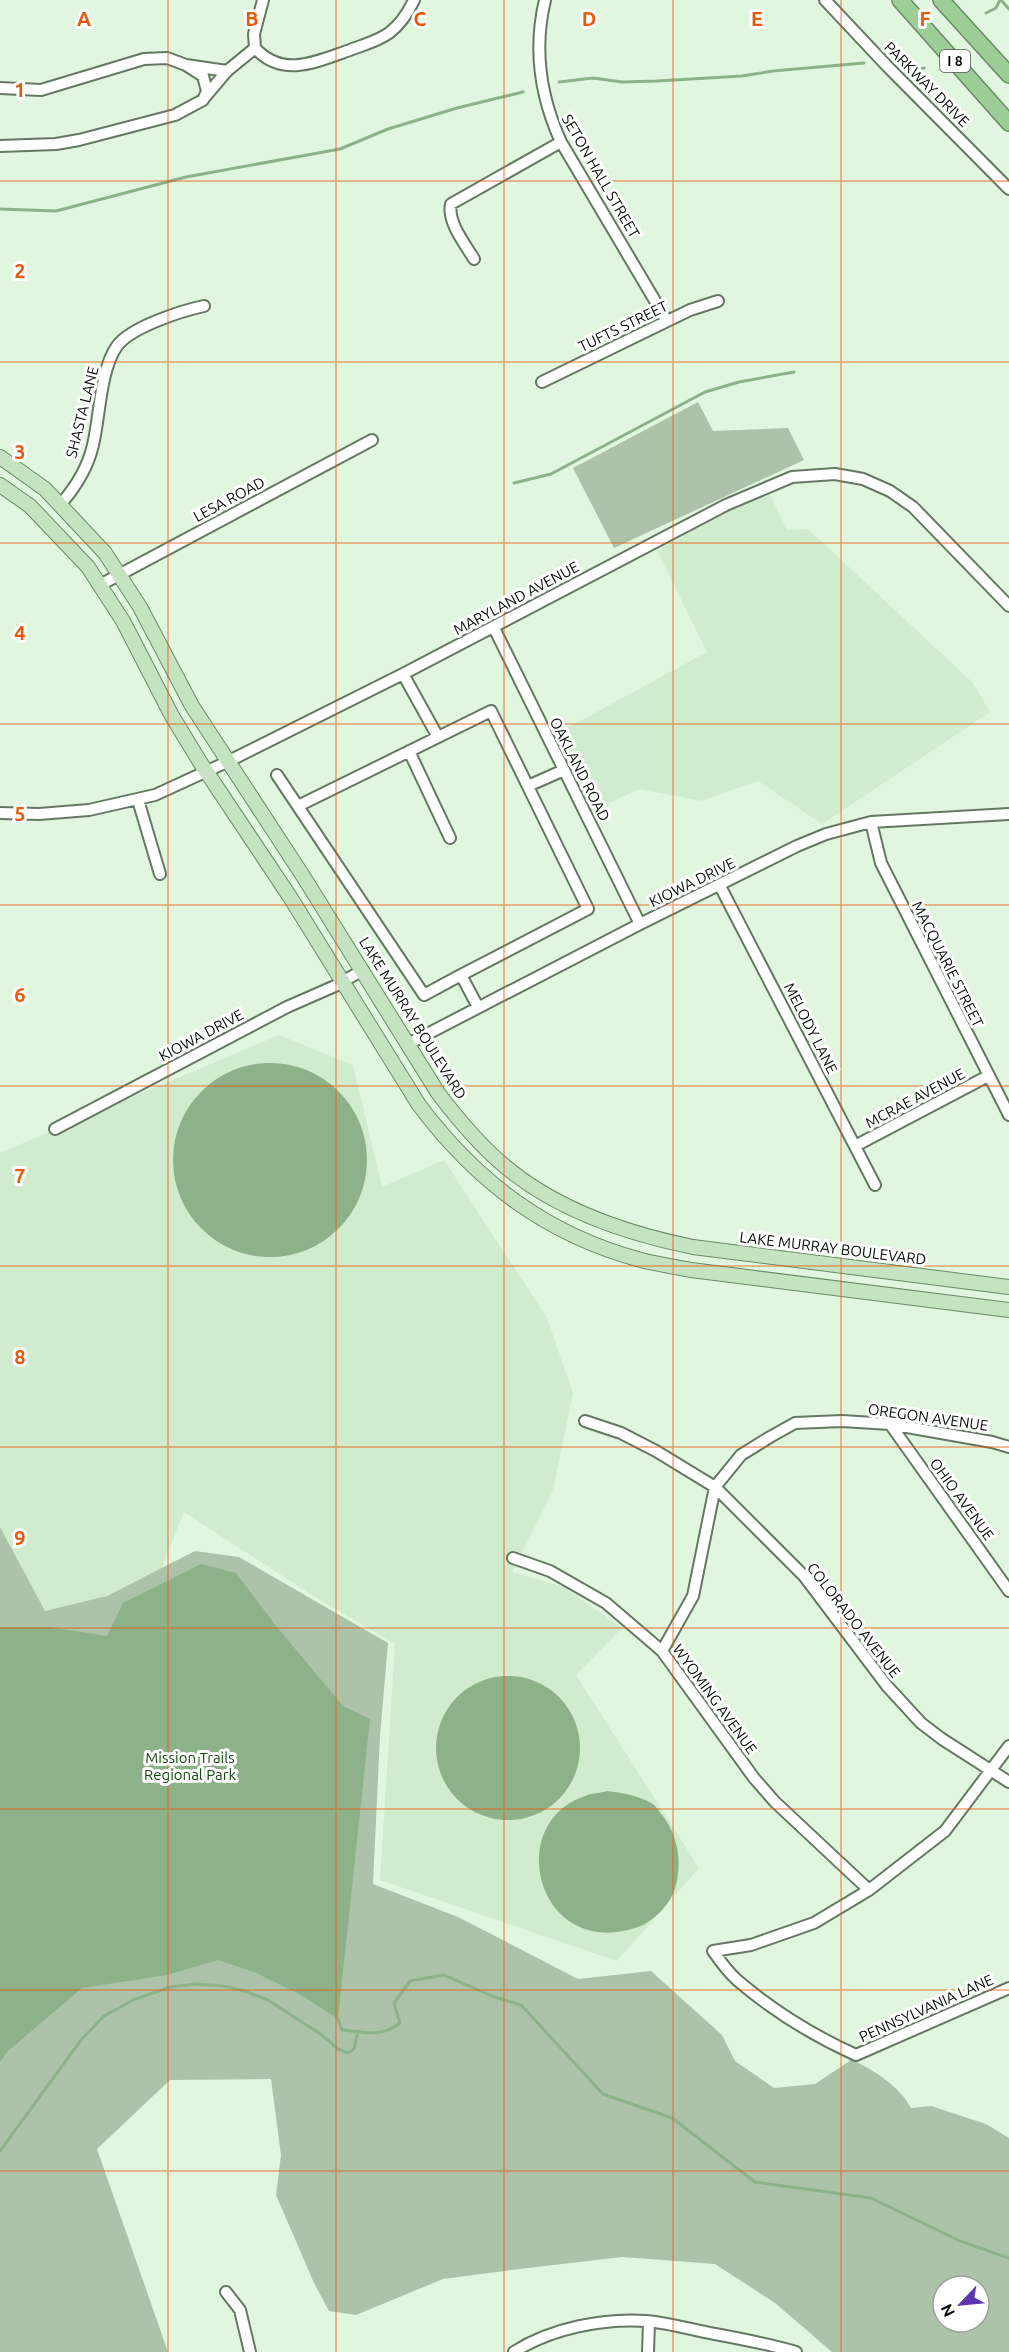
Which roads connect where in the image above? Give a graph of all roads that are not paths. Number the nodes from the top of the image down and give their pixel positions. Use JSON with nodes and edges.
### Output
{"nodes":[{"id":1,"x":262,"y":0,"type":"edge"},
{"id":2,"x":414,"y":0,"type":"edge"},
{"id":3,"x":545,"y":0,"type":"edge"},
{"id":4,"x":825,"y":0,"type":"edge"},
{"id":5,"x":900,"y":0,"type":"edge"},
{"id":6,"x":942,"y":1,"type":"edge"},
{"id":7,"x":255,"y":48,"type":"junction"},
{"id":8,"x":186,"y":65,"type":"junction"},
{"id":9,"x":227,"y":72,"type":"junction"},
{"id":10,"x":1009,"y":75,"type":"edge"},
{"id":11,"x":0,"y":88,"type":"edge"},
{"id":12,"x":205,"y":97,"type":"junction"},
{"id":13,"x":1009,"y":123,"type":"edge"},
{"id":14,"x":561,"y":142,"type":"junction"},
{"id":15,"x":0,"y":146,"type":"edge"},
{"id":16,"x":1009,"y":189,"type":"edge"},
{"id":17,"x":474,"y":259,"type":"dead end"},
{"id":18,"x":718,"y":301,"type":"dead end"},
{"id":19,"x":204,"y":306,"type":"dead end"},
{"id":20,"x":667,"y":321,"type":"junction"},
{"id":21,"x":542,"y":382,"type":"dead end"},
{"id":22,"x":372,"y":440,"type":"dead end"},
{"id":23,"x":0,"y":457,"type":"edge"},
{"id":24,"x":4,"y":489,"type":"edge"},
{"id":25,"x":60,"y":505,"type":"junction"},
{"id":26,"x":119,"y":574,"type":"junction"},
{"id":27,"x":100,"y":585,"type":"junction"},
{"id":28,"x":1009,"y":606,"type":"edge"},
{"id":29,"x":494,"y":628,"type":"junction"},
{"id":30,"x":403,"y":674,"type":"junction"},
{"id":31,"x":438,"y":737,"type":"junction"},
{"id":32,"x":409,"y":751,"type":"junction"},
{"id":33,"x":227,"y":762,"type":"junction"},
{"id":34,"x":564,"y":770,"type":"junction"},
{"id":35,"x":206,"y":771,"type":"junction"},
{"id":36,"x":277,"y":774,"type":"dead end"},
{"id":37,"x":528,"y":786,"type":"junction"},
{"id":38,"x":138,"y":800,"type":"junction"},
{"id":39,"x":298,"y":806,"type":"junction"},
{"id":40,"x":0,"y":813,"type":"edge"},
{"id":41,"x":1009,"y":814,"type":"edge"},
{"id":42,"x":871,"y":822,"type":"junction"},
{"id":43,"x":450,"y":838,"type":"dead end"},
{"id":44,"x":159,"y":874,"type":"dead end"},
{"id":45,"x":720,"y":886,"type":"junction"},
{"id":46,"x":640,"y":924,"type":"junction"},
{"id":47,"x":363,"y":970,"type":"junction"},
{"id":48,"x":461,"y":975,"type":"junction"},
{"id":49,"x":344,"y":981,"type":"junction"},
{"id":50,"x":478,"y":1007,"type":"junction"},
{"id":51,"x":408,"y":1044,"type":"junction"},
{"id":52,"x":988,"y":1076,"type":"junction"},
{"id":53,"x":1009,"y":1115,"type":"edge"},
{"id":54,"x":55,"y":1129,"type":"dead end"},
{"id":55,"x":855,"y":1146,"type":"junction"},
{"id":56,"x":875,"y":1185,"type":"dead end"},
{"id":57,"x":980,"y":1283,"type":"junction"},
{"id":58,"x":1009,"y":1287,"type":"edge"},
{"id":59,"x":978,"y":1307,"type":"junction"},
{"id":60,"x":1009,"y":1310,"type":"edge"},
{"id":61,"x":585,"y":1421,"type":"dead end"},
{"id":62,"x":890,"y":1424,"type":"junction"},
{"id":63,"x":1009,"y":1447,"type":"edge"},
{"id":64,"x":715,"y":1487,"type":"junction"},
{"id":65,"x":513,"y":1558,"type":"dead end"},
{"id":66,"x":1009,"y":1591,"type":"edge"},
{"id":67,"x":663,"y":1650,"type":"junction"},
{"id":68,"x":1009,"y":1746,"type":"edge"},
{"id":69,"x":992,"y":1771,"type":"junction"},
{"id":70,"x":1009,"y":1782,"type":"edge"},
{"id":71,"x":869,"y":1890,"type":"junction"},
{"id":72,"x":1009,"y":1988,"type":"edge"},
{"id":73,"x":226,"y":2292,"type":"dead end"},
{"id":74,"x":649,"y":2322,"type":"junction"},
{"id":75,"x":250,"y":2352,"type":"edge"},
{"id":76,"x":514,"y":2352,"type":"edge"},
{"id":77,"x":648,"y":2352,"type":"edge"},
{"id":78,"x":795,"y":2352,"type":"edge"}],
"edges":[{"from":1,"to":7,"type":"street"},
{"from":2,"to":7,"type":"street"},
{"from":3,"to":14,"type":"street","name":"SETON HALL STREET"},
{"from":4,"to":16,"type":"street","name":"PARKWAY DRIVE"},
{"from":5,"to":13,"type":"highway","number":"I 8"},
{"from":6,"to":10,"type":"highway","number":"I 8"},
{"from":7,"to":9,"type":"street"},
{"from":8,"to":9,"type":"street"},
{"from":8,"to":11,"type":"street"},
{"from":8,"to":12,"type":"street"},
{"from":9,"to":12,"type":"street"},
{"from":12,"to":15,"type":"street"},
{"from":14,"to":17,"type":"street"},
{"from":14,"to":20,"type":"street","name":"SETON HALL STREET"},
{"from":18,"to":20,"type":"street","name":"TUFTS STREET"},
{"from":19,"to":25,"type":"street","name":"SHASTA LANE"},
{"from":20,"to":21,"type":"street","name":"TUFTS STREET"},
{"from":22,"to":26,"type":"street","name":"LESA ROAD"},
{"from":23,"to":25,"type":"main road","name":"LAKE MURRAY BOULEVARD"},
{"from":24,"to":27,"type":"main road"},
{"from":25,"to":26,"type":"main road","name":"LAKE MURRAY BOULEVARD"},
{"from":26,"to":27,"type":"street","name":"LESA ROAD"},
{"from":26,"to":33,"type":"main road","name":"LAKE MURRAY BOULEVARD"},
{"from":27,"to":35,"type":"main road"},
{"from":28,"to":29,"type":"street","name":"MARYLAND AVENUE"},
{"from":29,"to":30,"type":"street","name":"MARYLAND AVENUE"},
{"from":29,"to":34,"type":"street","name":"OAKLAND ROAD"},
{"from":30,"to":31,"type":"street"},
{"from":30,"to":33,"type":"street","name":"MARYLAND AVENUE"},
{"from":31,"to":32,"type":"street"},
{"from":31,"to":37,"type":"street"},
{"from":32,"to":39,"type":"street"},
{"from":32,"to":43,"type":"street"},
{"from":33,"to":35,"type":"street","name":"MARYLAND AVENUE"},
{"from":33,"to":47,"type":"main road","name":"LAKE MURRAY BOULEVARD"},
{"from":34,"to":37,"type":"street"},
{"from":34,"to":46,"type":"street","name":"OAKLAND ROAD"},
{"from":35,"to":38,"type":"street","name":"MARYLAND AVENUE"},
{"from":35,"to":49,"type":"main road"},
{"from":36,"to":39,"type":"street"},
{"from":37,"to":48,"type":"street"},
{"from":38,"to":40,"type":"street","name":"MARYLAND AVENUE"},
{"from":38,"to":44,"type":"street"},
{"from":39,"to":48,"type":"street"},
{"from":41,"to":42,"type":"street","name":"KIOWA DRIVE"},
{"from":42,"to":45,"type":"street","name":"KIOWA DRIVE"},
{"from":42,"to":52,"type":"street","name":"MACQUARIE STREET"},
{"from":45,"to":46,"type":"street","name":"KIOWA DRIVE"},
{"from":45,"to":55,"type":"street","name":"MELODY LANE"},
{"from":46,"to":50,"type":"street","name":"KIOWA DRIVE"},
{"from":47,"to":49,"type":"street","name":"KIOWA DRIVE"},
{"from":47,"to":51,"type":"main road","name":"LAKE MURRAY BOULEVARD"},
{"from":48,"to":50,"type":"street"},
{"from":49,"to":54,"type":"street","name":"KIOWA DRIVE"},
{"from":49,"to":59,"type":"main road"},
{"from":50,"to":51,"type":"street","name":"KIOWA DRIVE"},
{"from":51,"to":57,"type":"main road","name":"LAKE MURRAY BOULEVARD"},
{"from":52,"to":53,"type":"street","name":"MACQUARIE STREET"},
{"from":52,"to":55,"type":"street","name":"MCRAE AVENUE"},
{"from":55,"to":56,"type":"street","name":"MELODY LANE"},
{"from":57,"to":58,"type":"main road","name":"LAKE MURRAY BOULEVARD"},
{"from":57,"to":59,"type":"main road"},
{"from":59,"to":60,"type":"main road"},
{"from":61,"to":64,"type":"street","name":"COLORADO AVENUE"},
{"from":62,"to":63,"type":"street","name":"OREGON AVENUE"},
{"from":62,"to":64,"type":"street","name":"OREGON AVENUE"},
{"from":62,"to":66,"type":"street","name":"OHIO AVENUE"},
{"from":64,"to":67,"type":"street","name":"OREGON AVENUE"},
{"from":64,"to":69,"type":"street","name":"COLORADO AVENUE"},
{"from":65,"to":67,"type":"street","name":"WYOMING AVENUE"},
{"from":67,"to":71,"type":"street","name":"WYOMING AVENUE"},
{"from":68,"to":69,"type":"street"},
{"from":69,"to":70,"type":"street","name":"COLORADO AVENUE"},
{"from":69,"to":71,"type":"street"},
{"from":71,"to":72,"type":"street","name":"PENNSYLVANIA LANE"},
{"from":73,"to":75,"type":"street"},
{"from":74,"to":76,"type":"street"},
{"from":74,"to":77,"type":"street"},
{"from":74,"to":78,"type":"street"}]}
